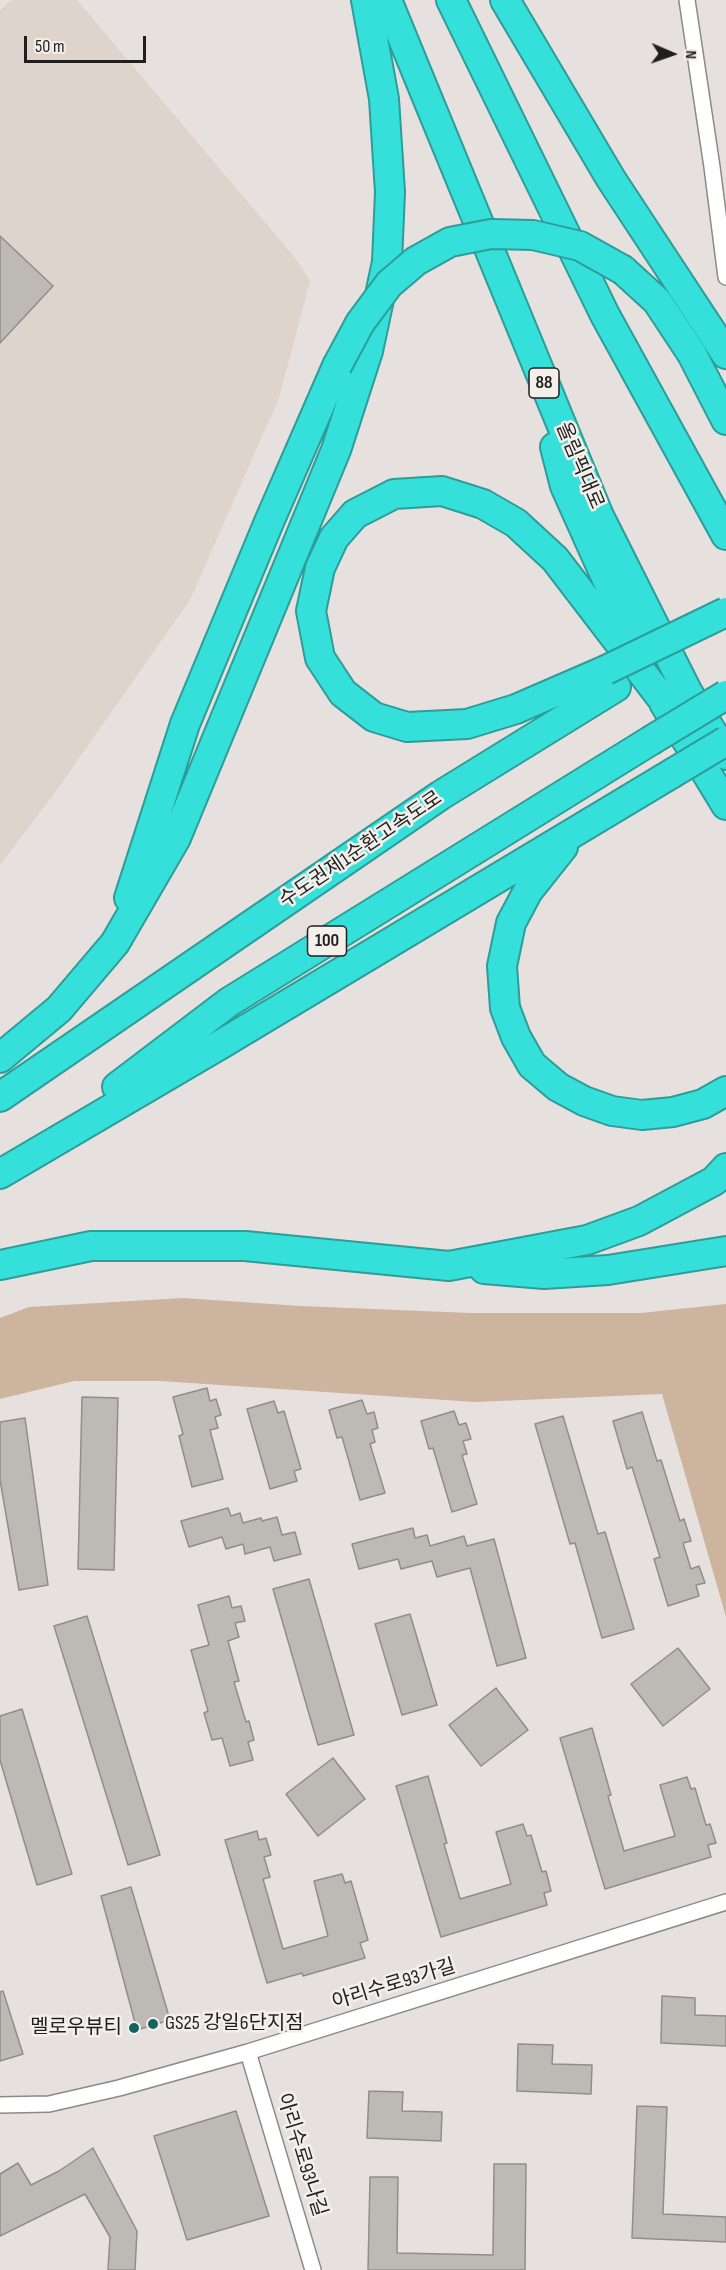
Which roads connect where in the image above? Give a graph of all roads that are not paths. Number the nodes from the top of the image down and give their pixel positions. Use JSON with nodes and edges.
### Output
{"nodes":[{"id":1,"x":366,"y":0,"type":"edge"},
{"id":2,"x":387,"y":0,"type":"edge"},
{"id":3,"x":451,"y":0,"type":"edge"},
{"id":4,"x":505,"y":0,"type":"edge"},
{"id":5,"x":687,"y":0,"type":"edge"},
{"id":6,"x":726,"y":277,"type":"edge"},
{"id":7,"x":530,"y":350,"type":"junction"},
{"id":8,"x":726,"y":354,"type":"edge"},
{"id":9,"x":726,"y":420,"type":"edge"},
{"id":10,"x":726,"y":535,"type":"edge"},
{"id":11,"x":726,"y":611,"type":"edge"},
{"id":12,"x":611,"y":678,"type":"junction"},
{"id":13,"x":726,"y":695,"type":"edge"},
{"id":14,"x":660,"y":696,"type":"junction"},
{"id":15,"x":726,"y":741,"type":"edge"},
{"id":16,"x":726,"y":755,"type":"edge"},
{"id":17,"x":726,"y":806,"type":"edge"},
{"id":18,"x":575,"y":831,"type":"junction"},
{"id":19,"x":116,"y":943,"type":"junction"},
{"id":20,"x":0,"y":1058,"type":"edge"},
{"id":21,"x":726,"y":1091,"type":"edge"},
{"id":22,"x":0,"y":1097,"type":"edge"},
{"id":23,"x":726,"y":1168,"type":"edge"},
{"id":24,"x":9,"y":1169,"type":"edge"},
{"id":25,"x":726,"y":1251,"type":"edge"},
{"id":26,"x":0,"y":1265,"type":"edge"},
{"id":27,"x":450,"y":1266,"type":"junction"},
{"id":28,"x":726,"y":1902,"type":"edge"},
{"id":29,"x":248,"y":2052,"type":"junction"},
{"id":30,"x":0,"y":2106,"type":"edge"},
{"id":31,"x":314,"y":2270,"type":"edge"}],
"edges":[{"from":1,"to":19,"type":"highway"},
{"from":2,"to":7,"type":"highway","name":"올림픽대로","number":"88"},
{"from":3,"to":10,"type":"highway"},
{"from":4,"to":8,"type":"highway"},
{"from":5,"to":6,"type":"street"},
{"from":7,"to":14,"type":"highway"},
{"from":7,"to":16,"type":"highway","name":"올림픽대로","number":"88"},
{"from":9,"to":19,"type":"highway","bridge":true},
{"from":11,"to":12,"type":"highway","bridge":true},
{"from":12,"to":14,"type":"highway"},
{"from":12,"to":22,"type":"highway","name":"수도권제1순환고속도로"},
{"from":13,"to":24,"type":"highway","number":"100","bridge":true},
{"from":14,"to":17,"type":"highway"},
{"from":15,"to":18,"type":"highway","number":"100","bridge":true},
{"from":18,"to":21,"type":"highway"},
{"from":18,"to":24,"type":"highway","number":"100"},
{"from":19,"to":20,"type":"highway"},
{"from":23,"to":27,"type":"highway"},
{"from":25,"to":27,"type":"highway"},
{"from":26,"to":27,"type":"highway"},
{"from":28,"to":29,"type":"street","name":"아리수로93가길"},
{"from":29,"to":30,"type":"street","name":"아리수로93가길"},
{"from":29,"to":31,"type":"street","name":"아리수로93나길"}]}
